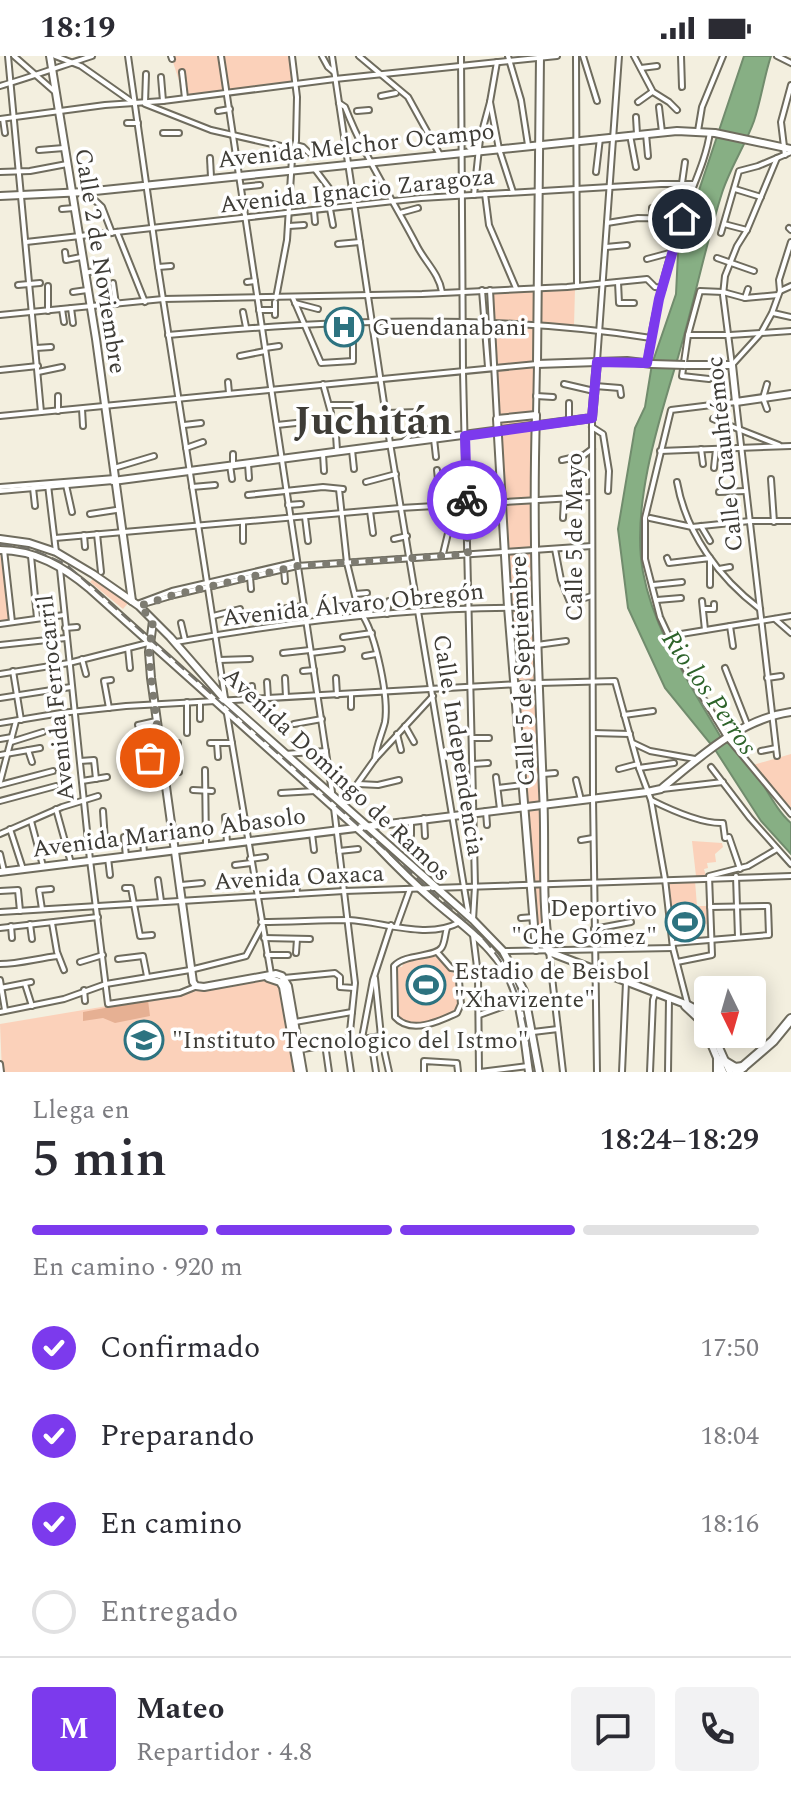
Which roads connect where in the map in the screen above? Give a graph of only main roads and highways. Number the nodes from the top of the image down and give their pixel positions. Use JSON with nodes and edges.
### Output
{"nodes":[{"id":1,"x":791,"y":1019,"type":"edge"},
{"id":2,"x":791,"y":1027,"type":"edge"},
{"id":3,"x":742,"y":1070,"type":"edge"},
{"id":4,"x":720,"y":1072,"type":"edge"}],
"edges":[{"from":1,"to":3,"type":"main road"},
{"from":2,"to":3,"type":"main road"},
{"from":3,"to":4,"type":"main road"}]}
